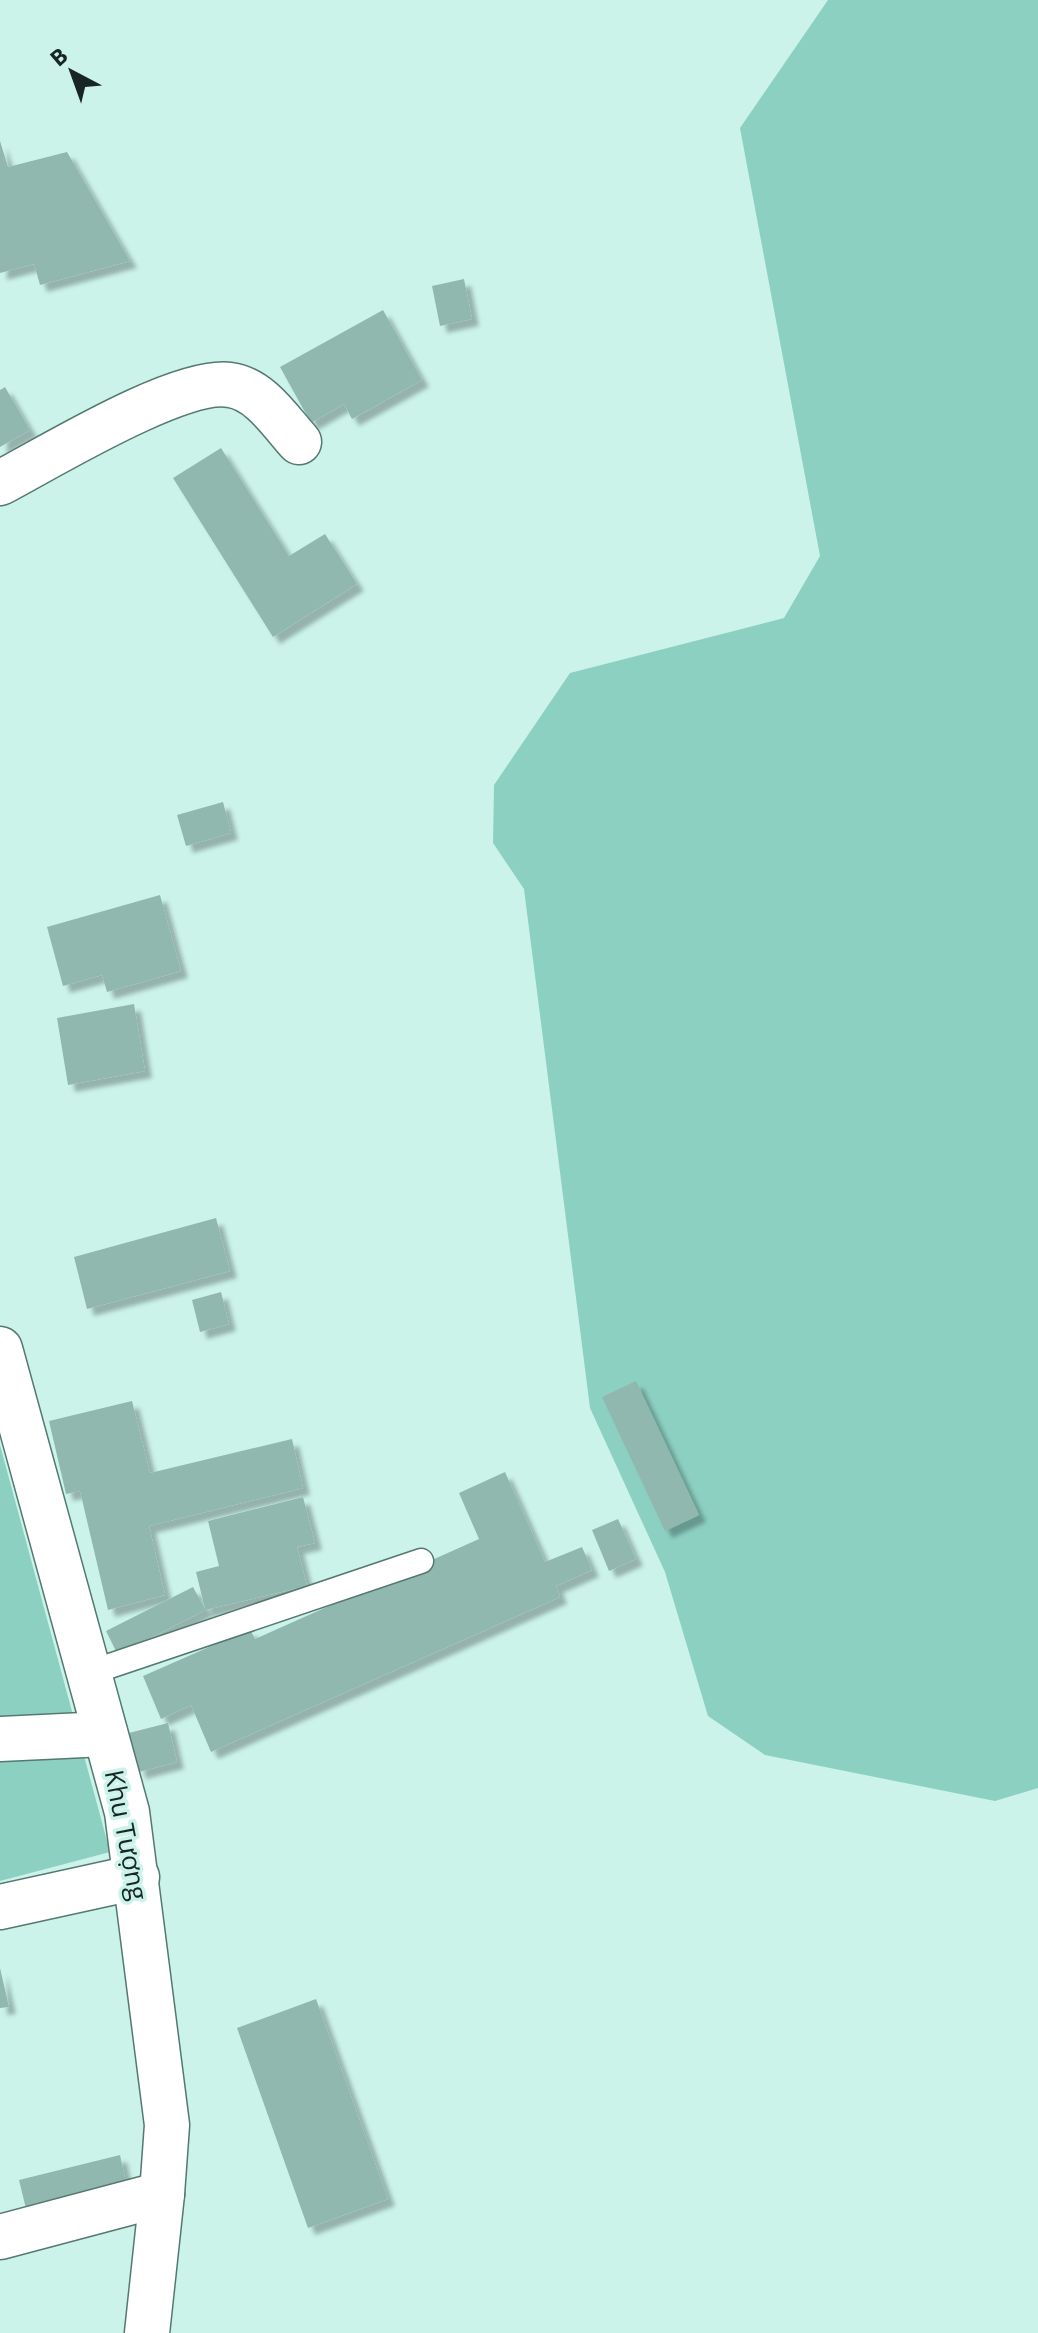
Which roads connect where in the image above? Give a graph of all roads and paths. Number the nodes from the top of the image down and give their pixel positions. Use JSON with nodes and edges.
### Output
{"nodes":[{"id":1,"x":299,"y":442,"type":"dead end"},
{"id":2,"x":0,"y":483,"type":"edge"},
{"id":3,"x":0,"y":1349,"type":"edge"},
{"id":4,"x":421,"y":1561,"type":"dead end"},
{"id":5,"x":89,"y":1673,"type":"junction"},
{"id":6,"x":105,"y":1734,"type":"junction"},
{"id":7,"x":0,"y":1739,"type":"edge"},
{"id":8,"x":137,"y":1877,"type":"junction"},
{"id":9,"x":0,"y":1907,"type":"edge"},
{"id":10,"x":162,"y":2194,"type":"junction"},
{"id":11,"x":0,"y":2237,"type":"edge"},
{"id":12,"x":147,"y":2333,"type":"edge"}],
"edges":[{"from":1,"to":2,"type":"street"},
{"from":3,"to":5,"type":"street","name":"Khu Tượng"},
{"from":4,"to":5,"type":"lane"},
{"from":5,"to":6,"type":"street","name":"Khu Tượng"},
{"from":6,"to":7,"type":"street"},
{"from":6,"to":8,"type":"street","name":"Khu Tượng"},
{"from":8,"to":9,"type":"street"},
{"from":8,"to":10,"type":"street","name":"Khu Tượng"},
{"from":10,"to":11,"type":"street"},
{"from":10,"to":12,"type":"street","name":"Khu Tượng"}]}
